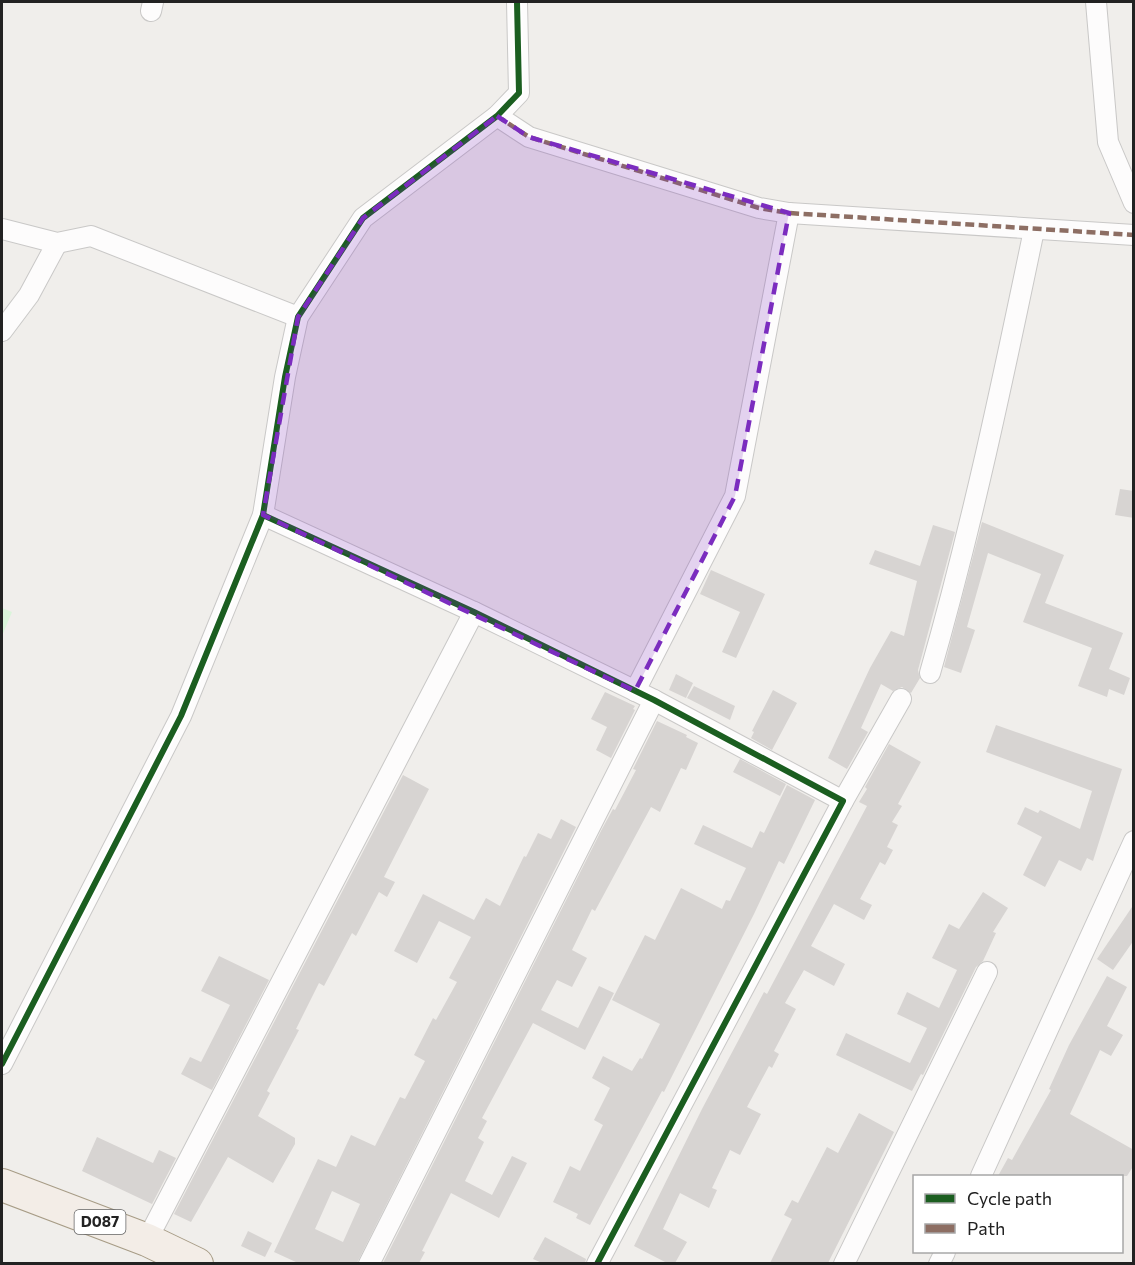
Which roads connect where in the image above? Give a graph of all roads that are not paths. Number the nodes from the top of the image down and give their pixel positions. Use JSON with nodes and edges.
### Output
{"nodes":[{"id":1,"x":517,"y":2,"type":"edge"},
{"id":2,"x":1096,"y":2,"type":"edge"},
{"id":3,"x":497,"y":116,"type":"junction"},
{"id":4,"x":1134,"y":203,"type":"edge"},
{"id":5,"x":789,"y":213,"type":"junction"},
{"id":6,"x":2,"y":229,"type":"edge"},
{"id":7,"x":1034,"y":231,"type":"junction"},
{"id":8,"x":1134,"y":235,"type":"edge"},
{"id":9,"x":57,"y":243,"type":"junction"},
{"id":10,"x":298,"y":317,"type":"junction"},
{"id":11,"x":2,"y":331,"type":"edge"},
{"id":12,"x":262,"y":515,"type":"junction"},
{"id":13,"x":474,"y":612,"type":"junction"},
{"id":14,"x":930,"y":673,"type":"dead end"},
{"id":15,"x":635,"y":691,"type":"junction"},
{"id":16,"x":901,"y":699,"type":"dead end"},
{"id":17,"x":654,"y":700,"type":"junction"},
{"id":18,"x":843,"y":801,"type":"junction"},
{"id":19,"x":1134,"y":841,"type":"edge"},
{"id":20,"x":987,"y":972,"type":"dead end"},
{"id":21,"x":2,"y":1064,"type":"edge"},
{"id":22,"x":981,"y":1175,"type":"edge"},
{"id":23,"x":2,"y":1185,"type":"edge"},
{"id":24,"x":147,"y":1240,"type":"junction"},
{"id":25,"x":197,"y":1263,"type":"edge"},
{"id":26,"x":369,"y":1263,"type":"edge"},
{"id":27,"x":597,"y":1263,"type":"edge"},
{"id":28,"x":844,"y":1263,"type":"edge"}],
"edges":[{"from":1,"to":3,"type":"street"},
{"from":2,"to":4,"type":"street"},
{"from":3,"to":5,"type":"street"},
{"from":3,"to":10,"type":"street"},
{"from":5,"to":7,"type":"street"},
{"from":5,"to":15,"type":"street"},
{"from":6,"to":9,"type":"street"},
{"from":7,"to":8,"type":"street"},
{"from":7,"to":14,"type":"street"},
{"from":9,"to":10,"type":"street"},
{"from":9,"to":11,"type":"street"},
{"from":10,"to":12,"type":"street"},
{"from":12,"to":13,"type":"street"},
{"from":12,"to":21,"type":"street"},
{"from":13,"to":15,"type":"street"},
{"from":13,"to":24,"type":"street"},
{"from":15,"to":17,"type":"street"},
{"from":16,"to":18,"type":"street"},
{"from":17,"to":18,"type":"street"},
{"from":17,"to":26,"type":"street"},
{"from":18,"to":27,"type":"street"},
{"from":19,"to":22,"type":"street"},
{"from":20,"to":28,"type":"street"},
{"from":23,"to":24,"type":"main road","number":"D087"},
{"from":24,"to":25,"type":"main road","number":"D087"}]}
